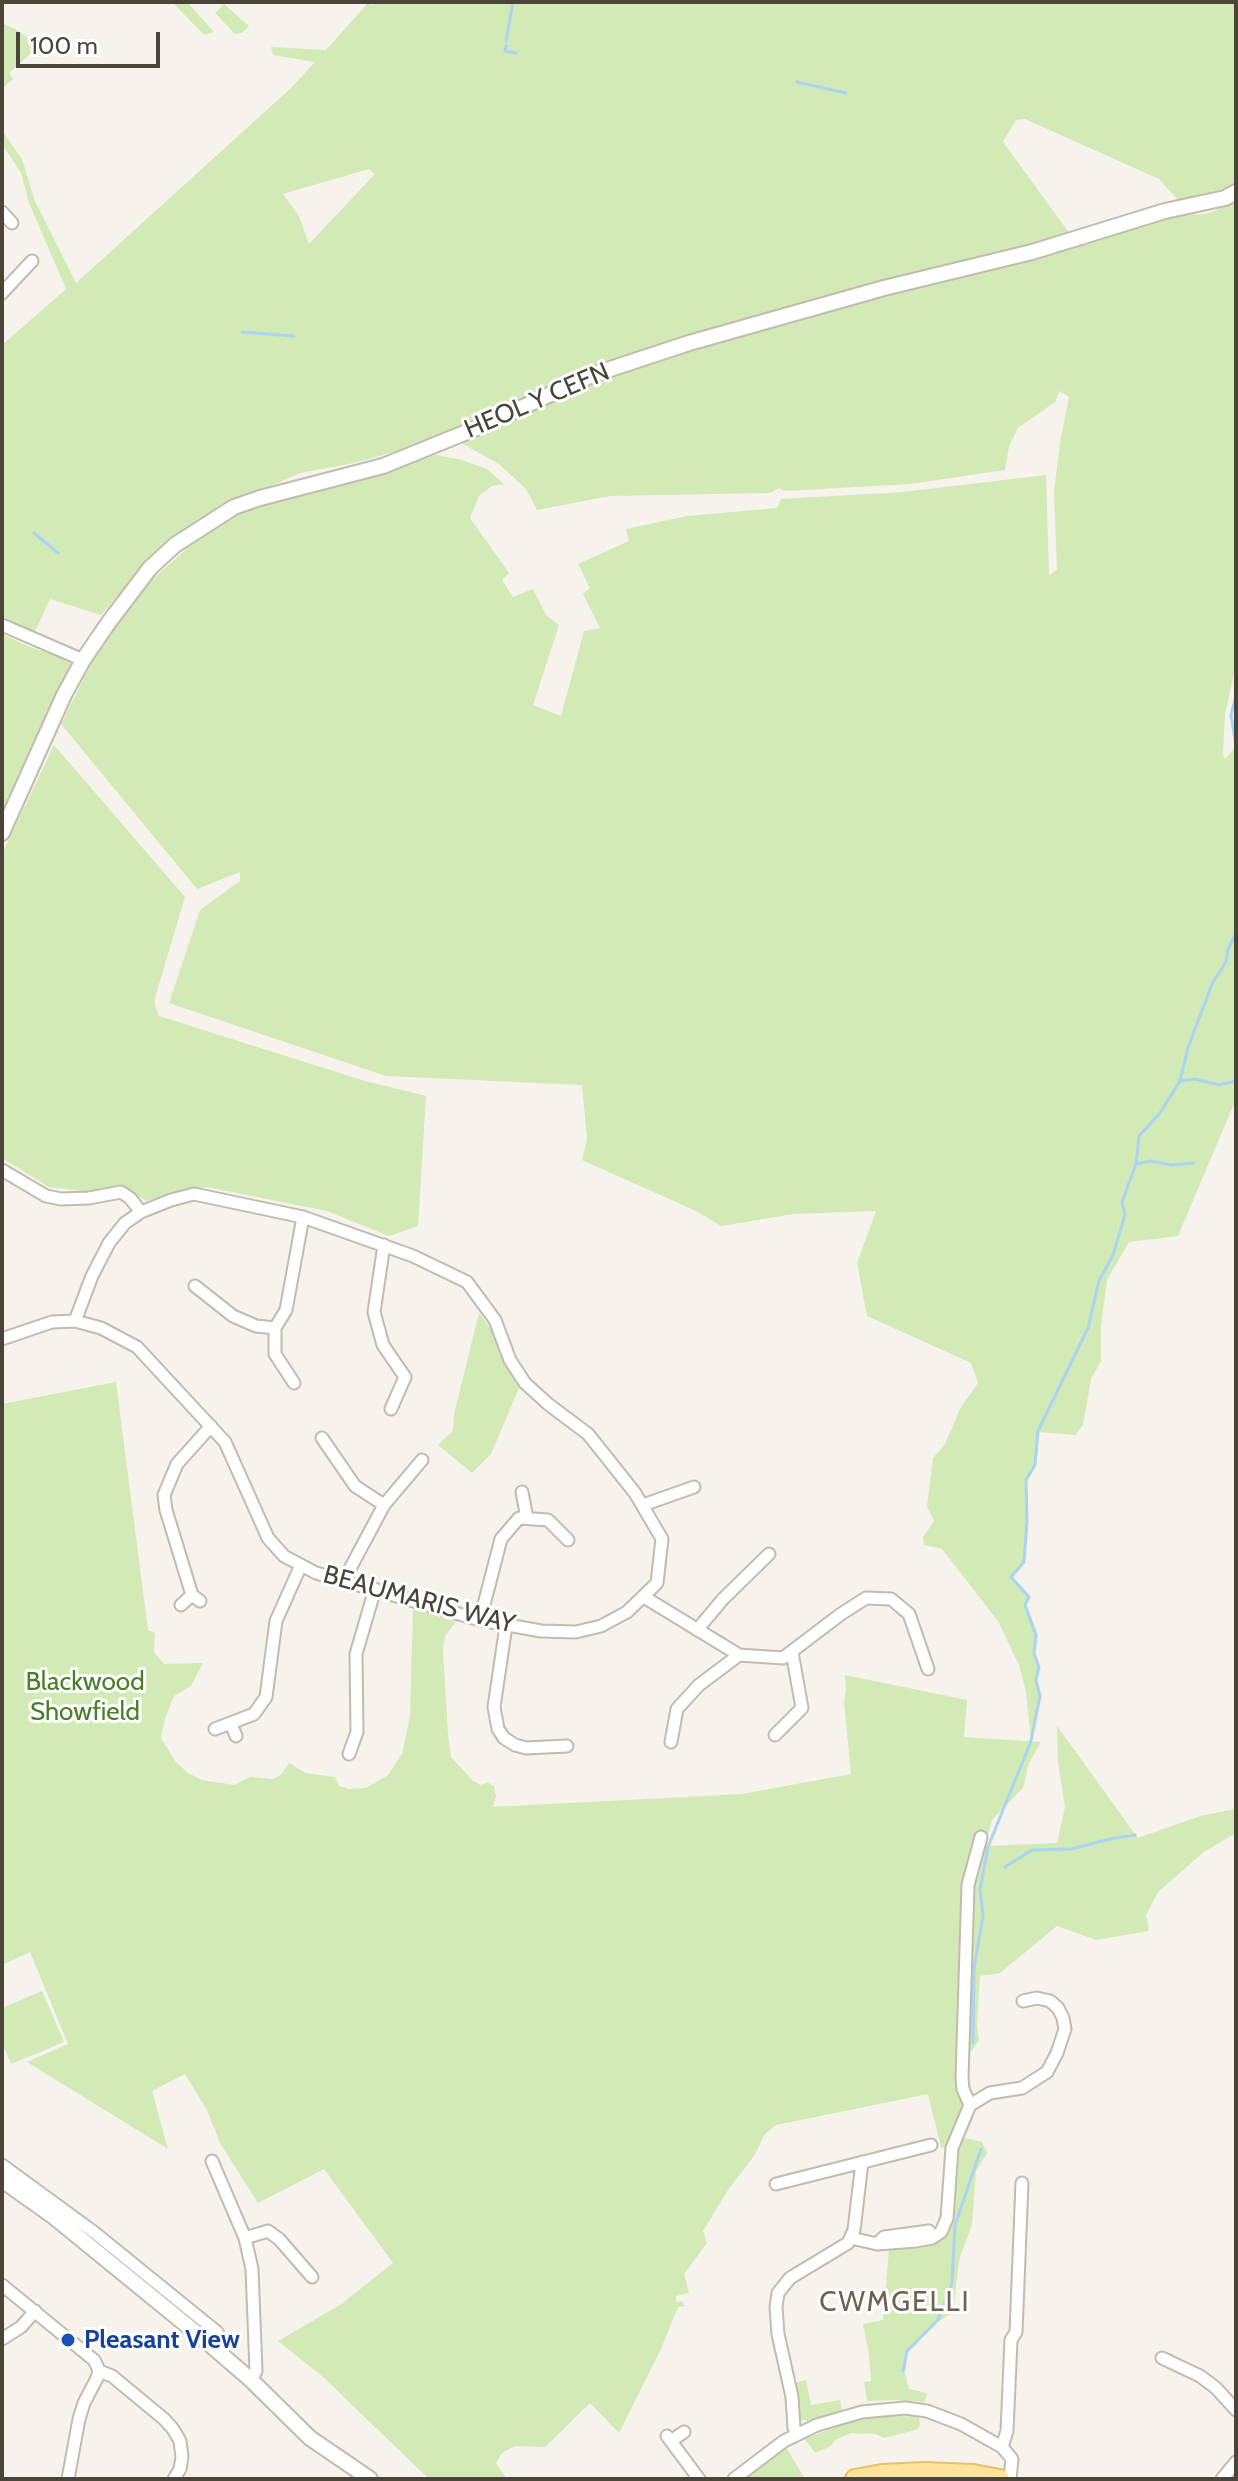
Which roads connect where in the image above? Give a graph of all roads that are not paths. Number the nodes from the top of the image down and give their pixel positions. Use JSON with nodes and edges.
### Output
{"nodes":[{"id":1,"x":1236,"y":192,"type":"edge"},
{"id":2,"x":2,"y":212,"type":"edge"},
{"id":3,"x":12,"y":223,"type":"dead end"},
{"id":4,"x":32,"y":261,"type":"dead end"},
{"id":5,"x":4,"y":287,"type":"edge"},
{"id":6,"x":2,"y":625,"type":"edge"},
{"id":7,"x":83,"y":660,"type":"junction"},
{"id":8,"x":2,"y":833,"type":"edge"},
{"id":9,"x":2,"y":1170,"type":"edge"},
{"id":10,"x":141,"y":1212,"type":"junction"},
{"id":11,"x":303,"y":1217,"type":"junction"},
{"id":12,"x":384,"y":1245,"type":"junction"},
{"id":13,"x":204,"y":1289,"type":"dead end"},
{"id":14,"x":75,"y":1321,"type":"junction"},
{"id":15,"x":275,"y":1328,"type":"junction"},
{"id":16,"x":2,"y":1339,"type":"edge"},
{"id":17,"x":294,"y":1383,"type":"dead end"},
{"id":18,"x":391,"y":1409,"type":"dead end"},
{"id":19,"x":211,"y":1426,"type":"junction"},
{"id":20,"x":322,"y":1438,"type":"dead end"},
{"id":21,"x":422,"y":1460,"type":"dead end"},
{"id":22,"x":694,"y":1487,"type":"dead end"},
{"id":23,"x":522,"y":1492,"type":"dead end"},
{"id":24,"x":384,"y":1505,"type":"junction"},
{"id":25,"x":643,"y":1505,"type":"junction"},
{"id":26,"x":527,"y":1518,"type":"junction"},
{"id":27,"x":568,"y":1540,"type":"dead end"},
{"id":28,"x":769,"y":1554,"type":"dead end"},
{"id":29,"x":301,"y":1565,"type":"junction"},
{"id":30,"x":344,"y":1580,"type":"junction"},
{"id":31,"x":375,"y":1589,"type":"junction"},
{"id":32,"x":644,"y":1597,"type":"junction"},
{"id":33,"x":181,"y":1605,"type":"dead end"},
{"id":34,"x":480,"y":1620,"type":"junction"},
{"id":35,"x":506,"y":1626,"type":"junction"},
{"id":36,"x":697,"y":1630,"type":"junction"},
{"id":37,"x":792,"y":1652,"type":"junction"},
{"id":38,"x":739,"y":1655,"type":"junction"},
{"id":39,"x":928,"y":1669,"type":"dead end"},
{"id":40,"x":231,"y":1724,"type":"junction"},
{"id":41,"x":215,"y":1729,"type":"dead end"},
{"id":42,"x":775,"y":1735,"type":"dead end"},
{"id":43,"x":236,"y":1736,"type":"dead end"},
{"id":44,"x":671,"y":1742,"type":"dead end"},
{"id":45,"x":567,"y":1746,"type":"dead end"},
{"id":46,"x":349,"y":1754,"type":"dead end"},
{"id":47,"x":981,"y":1837,"type":"dead end"},
{"id":48,"x":1023,"y":2001,"type":"dead end"},
{"id":49,"x":970,"y":2105,"type":"junction"},
{"id":50,"x":931,"y":2145,"type":"dead end"},
{"id":51,"x":212,"y":2161,"type":"dead end"},
{"id":52,"x":862,"y":2162,"type":"junction"},
{"id":53,"x":2,"y":2165,"type":"edge"},
{"id":54,"x":2,"y":2180,"type":"edge"},
{"id":55,"x":1022,"y":2183,"type":"dead end"},
{"id":56,"x":776,"y":2184,"type":"dead end"},
{"id":57,"x":929,"y":2231,"type":"dead end"},
{"id":58,"x":245,"y":2238,"type":"junction"},
{"id":59,"x":851,"y":2238,"type":"junction"},
{"id":60,"x":877,"y":2244,"type":"junction"},
{"id":61,"x":312,"y":2277,"type":"dead end"},
{"id":62,"x":2,"y":2285,"type":"edge"},
{"id":63,"x":35,"y":2311,"type":"junction"},
{"id":64,"x":2,"y":2339,"type":"edge"},
{"id":65,"x":216,"y":2350,"type":"junction"},
{"id":66,"x":1162,"y":2358,"type":"dead end"},
{"id":67,"x":99,"y":2371,"type":"junction"},
{"id":68,"x":251,"y":2380,"type":"junction"},
{"id":69,"x":1236,"y":2410,"type":"edge"},
{"id":70,"x":684,"y":2432,"type":"dead end"},
{"id":71,"x":797,"y":2434,"type":"junction"},
{"id":72,"x":1002,"y":2447,"type":"junction"},
{"id":73,"x":1236,"y":2462,"type":"edge"},
{"id":74,"x":350,"y":2466,"type":"junction"},
{"id":75,"x":68,"y":2479,"type":"edge"},
{"id":76,"x":174,"y":2479,"type":"edge"},
{"id":77,"x":339,"y":2479,"type":"edge"},
{"id":78,"x":370,"y":2479,"type":"edge"},
{"id":79,"x":699,"y":2479,"type":"edge"},
{"id":80,"x":734,"y":2479,"type":"edge"},
{"id":81,"x":855,"y":2479,"type":"edge"},
{"id":82,"x":1000,"y":2479,"type":"edge"},
{"id":83,"x":1010,"y":2479,"type":"edge"},
{"id":84,"x":1222,"y":2479,"type":"edge"}],
"edges":[{"from":1,"to":7,"type":"street","name":"HEOL Y CEFN"},
{"from":2,"to":3,"type":"street"},
{"from":4,"to":5,"type":"street"},
{"from":6,"to":7,"type":"street"},
{"from":7,"to":8,"type":"street","name":"HEOL Y CEFN"},
{"from":9,"to":10,"type":"street"},
{"from":10,"to":11,"type":"street"},
{"from":10,"to":14,"type":"street"},
{"from":11,"to":12,"type":"street"},
{"from":11,"to":15,"type":"street"},
{"from":12,"to":18,"type":"street"},
{"from":12,"to":25,"type":"street"},
{"from":13,"to":15,"type":"street"},
{"from":14,"to":16,"type":"street","name":"BEAUMARIS WAY"},
{"from":14,"to":19,"type":"street","name":"BEAUMARIS WAY"},
{"from":15,"to":17,"type":"street"},
{"from":19,"to":29,"type":"street","name":"BEAUMARIS WAY"},
{"from":19,"to":33,"type":"street"},
{"from":20,"to":24,"type":"street"},
{"from":21,"to":24,"type":"street"},
{"from":22,"to":25,"type":"street"},
{"from":23,"to":26,"type":"street"},
{"from":24,"to":30,"type":"street"},
{"from":25,"to":32,"type":"street"},
{"from":26,"to":27,"type":"street"},
{"from":26,"to":34,"type":"street"},
{"from":28,"to":36,"type":"street"},
{"from":29,"to":30,"type":"street","name":"BEAUMARIS WAY"},
{"from":29,"to":40,"type":"street"},
{"from":30,"to":31,"type":"street","name":"BEAUMARIS WAY"},
{"from":31,"to":34,"type":"street","name":"BEAUMARIS WAY"},
{"from":31,"to":46,"type":"street"},
{"from":32,"to":35,"type":"street","name":"BEAUMARIS WAY"},
{"from":32,"to":36,"type":"street"},
{"from":34,"to":35,"type":"street","name":"BEAUMARIS WAY"},
{"from":35,"to":45,"type":"street"},
{"from":36,"to":38,"type":"street"},
{"from":37,"to":38,"type":"street"},
{"from":37,"to":39,"type":"street"},
{"from":37,"to":42,"type":"street"},
{"from":38,"to":44,"type":"street"},
{"from":40,"to":41,"type":"street"},
{"from":40,"to":43,"type":"street"},
{"from":47,"to":49,"type":"street"},
{"from":48,"to":49,"type":"street"},
{"from":49,"to":60,"type":"street"},
{"from":50,"to":52,"type":"street"},
{"from":51,"to":58,"type":"street"},
{"from":52,"to":56,"type":"street"},
{"from":52,"to":59,"type":"street"},
{"from":53,"to":65,"type":"street"},
{"from":54,"to":65,"type":"street"},
{"from":55,"to":72,"type":"street"},
{"from":57,"to":60,"type":"street"},
{"from":58,"to":61,"type":"street"},
{"from":58,"to":68,"type":"street"},
{"from":59,"to":60,"type":"street"},
{"from":59,"to":71,"type":"street"},
{"from":62,"to":63,"type":"street"},
{"from":63,"to":64,"type":"street"},
{"from":63,"to":67,"type":"street"},
{"from":65,"to":68,"type":"street"},
{"from":66,"to":69,"type":"street"},
{"from":67,"to":75,"type":"street"},
{"from":67,"to":76,"type":"street"},
{"from":68,"to":74,"type":"street"},
{"from":70,"to":79,"type":"street"},
{"from":71,"to":72,"type":"street"},
{"from":71,"to":80,"type":"street"},
{"from":72,"to":83,"type":"street"},
{"from":73,"to":84,"type":"street"},
{"from":74,"to":77,"type":"street"},
{"from":74,"to":78,"type":"street"},
{"from":81,"to":82,"type":"main road"}]}
